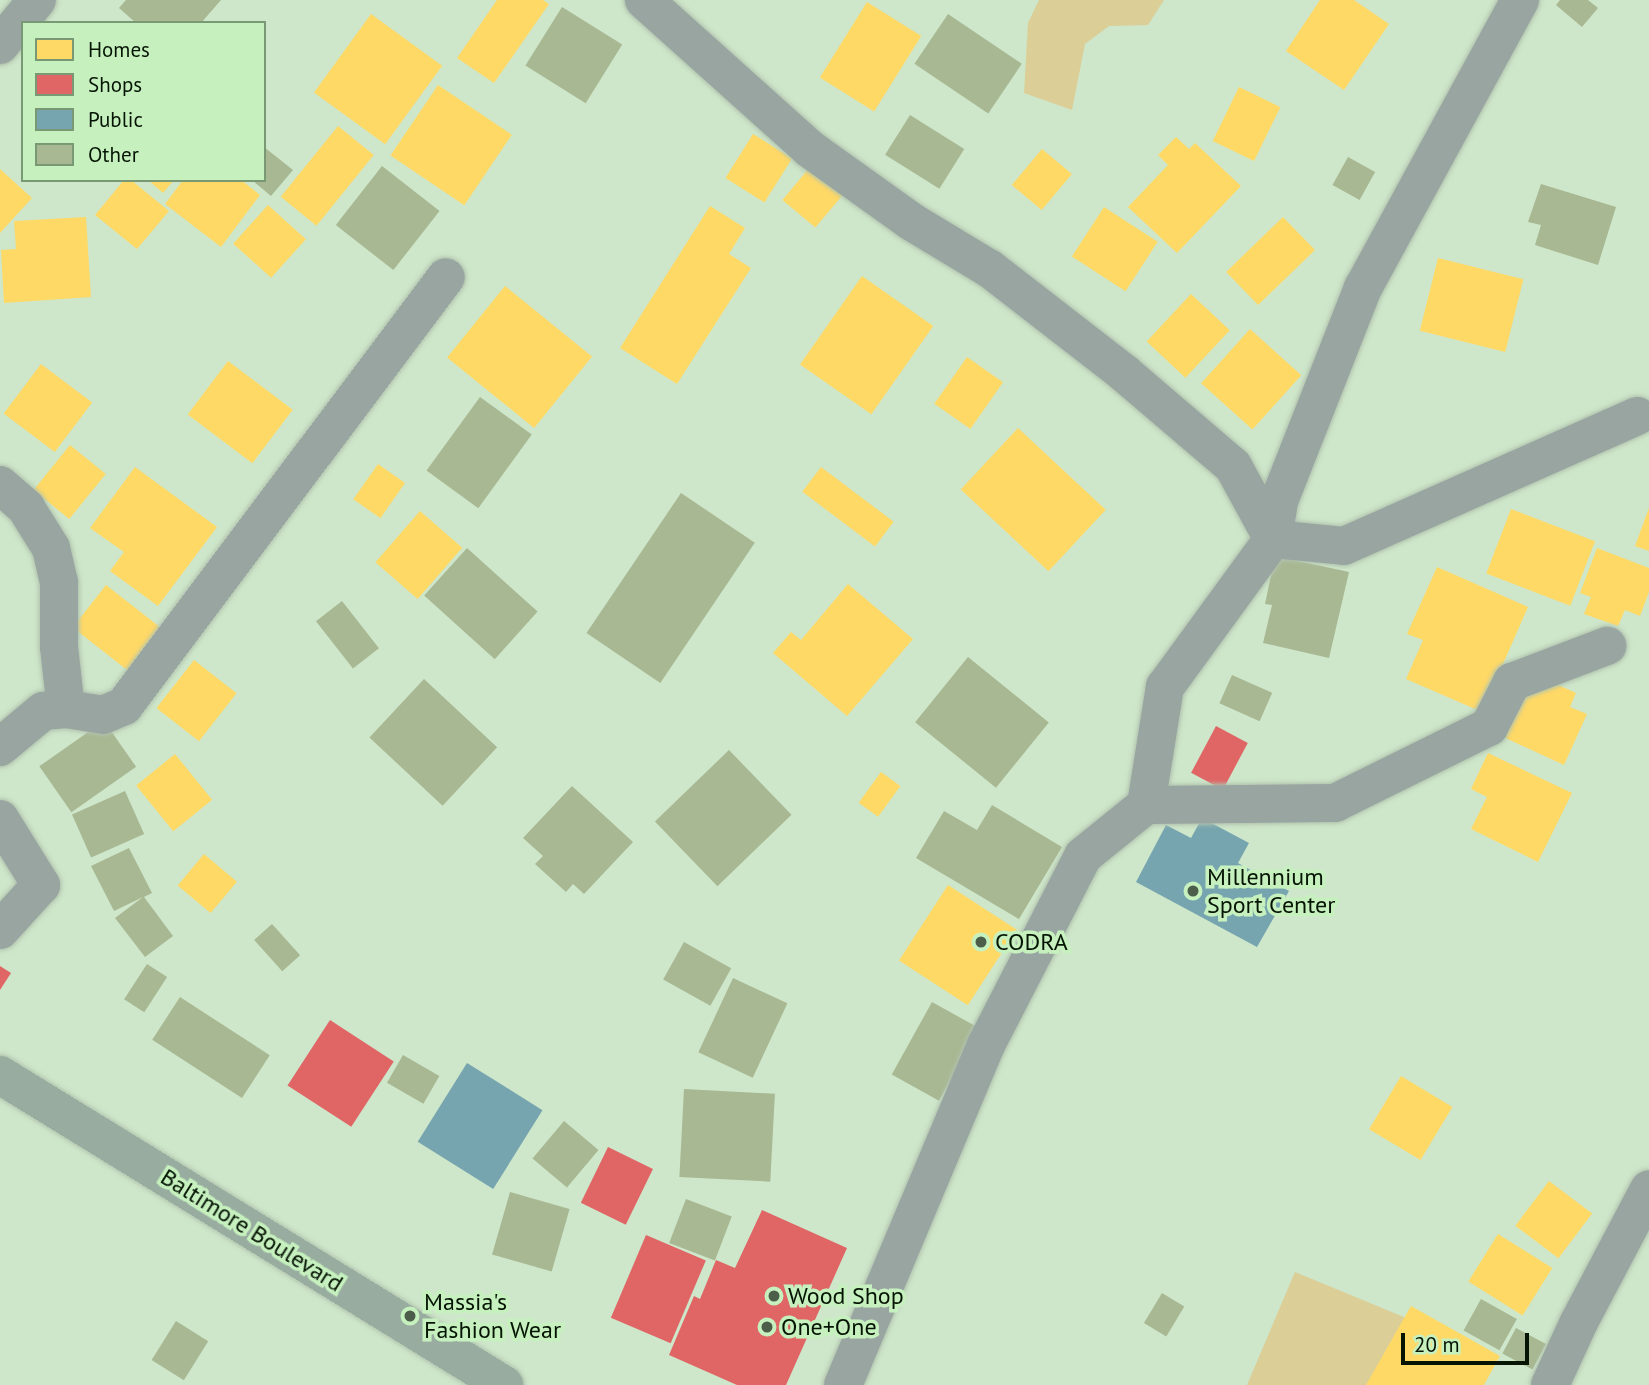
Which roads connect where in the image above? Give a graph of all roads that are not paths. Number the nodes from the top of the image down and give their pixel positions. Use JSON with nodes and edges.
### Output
{"nodes":[{"id":1,"x":37,"y":0,"type":"edge"},
{"id":2,"x":644,"y":0,"type":"edge"},
{"id":3,"x":1520,"y":0,"type":"edge"},
{"id":4,"x":0,"y":45,"type":"edge"},
{"id":5,"x":446,"y":277,"type":"dead end"},
{"id":6,"x":1637,"y":416,"type":"dead end"},
{"id":7,"x":0,"y":485,"type":"edge"},
{"id":8,"x":1273,"y":539,"type":"junction"},
{"id":9,"x":1607,"y":646,"type":"dead end"},
{"id":10,"x":66,"y":709,"type":"junction"},
{"id":11,"x":0,"y":747,"type":"edge"},
{"id":12,"x":1146,"y":805,"type":"junction"},
{"id":13,"x":0,"y":819,"type":"edge"},
{"id":14,"x":0,"y":930,"type":"edge"},
{"id":15,"x":0,"y":1075,"type":"edge"},
{"id":16,"x":1649,"y":1189,"type":"edge"},
{"id":17,"x":504,"y":1385,"type":"edge"},
{"id":18,"x":843,"y":1385,"type":"edge"},
{"id":19,"x":1550,"y":1385,"type":"edge"}],
"edges":[{"from":1,"to":4,"type":"street"},
{"from":2,"to":8,"type":"street"},
{"from":3,"to":8,"type":"street"},
{"from":5,"to":10,"type":"street"},
{"from":6,"to":8,"type":"street"},
{"from":7,"to":10,"type":"street"},
{"from":8,"to":12,"type":"street"},
{"from":9,"to":12,"type":"street"},
{"from":10,"to":11,"type":"street"},
{"from":12,"to":18,"type":"street"},
{"from":13,"to":14,"type":"street"},
{"from":15,"to":17,"type":"highway","name":"Baltimore Boulevard"},
{"from":16,"to":19,"type":"street"}]}
